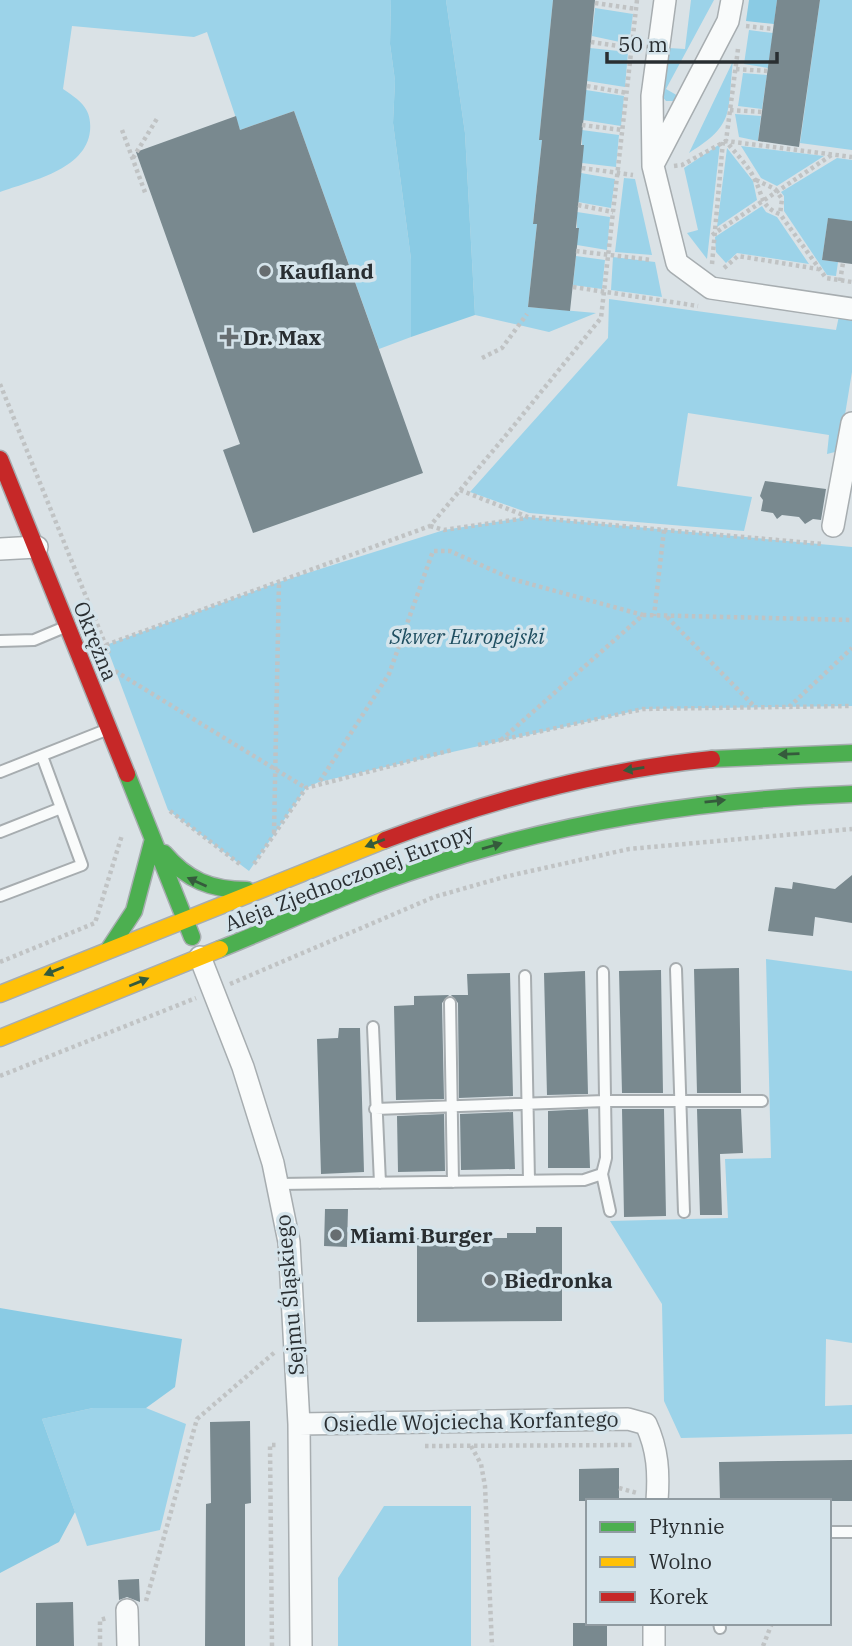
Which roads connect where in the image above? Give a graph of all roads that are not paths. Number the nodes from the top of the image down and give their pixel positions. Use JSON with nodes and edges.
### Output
{"nodes":[{"id":1,"x":665,"y":0,"type":"edge"},
{"id":2,"x":732,"y":0,"type":"edge"},
{"id":3,"x":643,"y":171,"type":"junction"},
{"id":4,"x":852,"y":309,"type":"edge"},
{"id":5,"x":852,"y":424,"type":"edge"},
{"id":6,"x":0,"y":458,"type":"edge"},
{"id":7,"x":829,"y":535,"type":"road end"},
{"id":8,"x":37,"y":547,"type":"junction"},
{"id":9,"x":0,"y":549,"type":"edge"},
{"id":10,"x":68,"y":626,"type":"junction"},
{"id":11,"x":0,"y":641,"type":"edge"},
{"id":12,"x":109,"y":729,"type":"junction"},
{"id":13,"x":852,"y":753,"type":"edge"},
{"id":14,"x":41,"y":756,"type":"junction"},
{"id":15,"x":0,"y":772,"type":"edge"},
{"id":16,"x":852,"y":794,"type":"edge"},
{"id":17,"x":61,"y":808,"type":"junction"},
{"id":18,"x":0,"y":832,"type":"edge"},
{"id":19,"x":153,"y":839,"type":"junction"},
{"id":20,"x":259,"y":889,"type":"junction"},
{"id":21,"x":0,"y":896,"type":"edge"},
{"id":22,"x":184,"y":919,"type":"junction"},
{"id":23,"x":109,"y":949,"type":"junction"},
{"id":24,"x":200,"y":957,"type":"junction"},
{"id":25,"x":676,"y":970,"type":"dead end"},
{"id":26,"x":603,"y":972,"type":"dead end"},
{"id":27,"x":524,"y":975,"type":"dead end"},
{"id":28,"x":0,"y":994,"type":"edge"},
{"id":29,"x":450,"y":1003,"type":"dead end"},
{"id":30,"x":373,"y":1027,"type":"dead end"},
{"id":31,"x":0,"y":1038,"type":"edge"},
{"id":32,"x":605,"y":1101,"type":"junction"},
{"id":33,"x":680,"y":1101,"type":"junction"},
{"id":34,"x":762,"y":1101,"type":"dead end"},
{"id":35,"x":526,"y":1104,"type":"junction"},
{"id":36,"x":452,"y":1106,"type":"junction"},
{"id":37,"x":375,"y":1109,"type":"junction"},
{"id":38,"x":602,"y":1174,"type":"junction"},
{"id":39,"x":528,"y":1180,"type":"junction"},
{"id":40,"x":453,"y":1182,"type":"junction"},
{"id":41,"x":380,"y":1183,"type":"junction"},
{"id":42,"x":278,"y":1184,"type":"junction"},
{"id":43,"x":611,"y":1210,"type":"dead end"},
{"id":44,"x":684,"y":1212,"type":"dead end"},
{"id":45,"x":299,"y":1424,"type":"junction"},
{"id":46,"x":650,"y":1498,"type":"edge"},
{"id":47,"x":831,"y":1532,"type":"edge"},
{"id":48,"x":852,"y":1532,"type":"edge"},
{"id":49,"x":127,"y":1611,"type":"road end"},
{"id":50,"x":128,"y":1646,"type":"edge"},
{"id":51,"x":301,"y":1646,"type":"edge"}],
"edges":[{"from":1,"to":3,"type":"street"},
{"from":2,"to":3,"type":"street"},
{"from":3,"to":4,"type":"street"},
{"from":5,"to":7,"type":"street"},
{"from":6,"to":8,"type":"main road","name":"Okrężna"},
{"from":8,"to":9,"type":"street"},
{"from":8,"to":10,"type":"main road","name":"Okrężna"},
{"from":10,"to":11,"type":"lane"},
{"from":10,"to":12,"type":"main road","name":"Okrężna"},
{"from":12,"to":14,"type":"lane"},
{"from":12,"to":19,"type":"main road","name":"Okrężna"},
{"from":13,"to":20,"type":"main road","name":"Aleja Zjednoczonej Europy","one_way":true},
{"from":14,"to":15,"type":"lane"},
{"from":14,"to":17,"type":"lane"},
{"from":24,"to":16,"type":"main road","name":"Aleja Zjednoczonej Europy","one_way":true},
{"from":17,"to":18,"type":"lane"},
{"from":17,"to":21,"type":"lane"},
{"from":20,"to":19,"type":"main road","name":"Okrężna","one_way":true},
{"from":19,"to":22,"type":"main road","name":"Okrężna"},
{"from":19,"to":23,"type":"main road"},
{"from":20,"to":22,"type":"main road","name":"Aleja Zjednoczonej Europy"},
{"from":22,"to":23,"type":"main road","name":"Aleja Zjednoczonej Europy"},
{"from":22,"to":24,"type":"main road","name":"Okrężna"},
{"from":23,"to":28,"type":"main road","name":"Aleja Zjednoczonej Europy","one_way":true},
{"from":31,"to":24,"type":"main road","name":"Aleja Zjednoczonej Europy","one_way":true},
{"from":24,"to":42,"type":"street","name":"Sejmu Śląskiego"},
{"from":25,"to":33,"type":"lane"},
{"from":26,"to":32,"type":"lane"},
{"from":27,"to":35,"type":"lane"},
{"from":29,"to":36,"type":"lane"},
{"from":30,"to":37,"type":"lane"},
{"from":32,"to":33,"type":"lane"},
{"from":32,"to":35,"type":"lane"},
{"from":32,"to":38,"type":"lane"},
{"from":33,"to":34,"type":"lane"},
{"from":33,"to":44,"type":"lane"},
{"from":35,"to":36,"type":"lane"},
{"from":35,"to":39,"type":"lane"},
{"from":36,"to":37,"type":"lane"},
{"from":36,"to":40,"type":"lane"},
{"from":37,"to":41,"type":"lane"},
{"from":38,"to":39,"type":"lane"},
{"from":38,"to":43,"type":"lane"},
{"from":39,"to":40,"type":"lane"},
{"from":40,"to":41,"type":"lane"},
{"from":41,"to":42,"type":"lane"},
{"from":42,"to":45,"type":"street","name":"Sejmu Śląskiego"},
{"from":45,"to":46,"type":"street","name":"Osiedle Wojciecha Korfantego"},
{"from":45,"to":51,"type":"street","name":"Sejmu Śląskiego"},
{"from":47,"to":48,"type":"lane"},
{"from":49,"to":50,"type":"street"}]}
